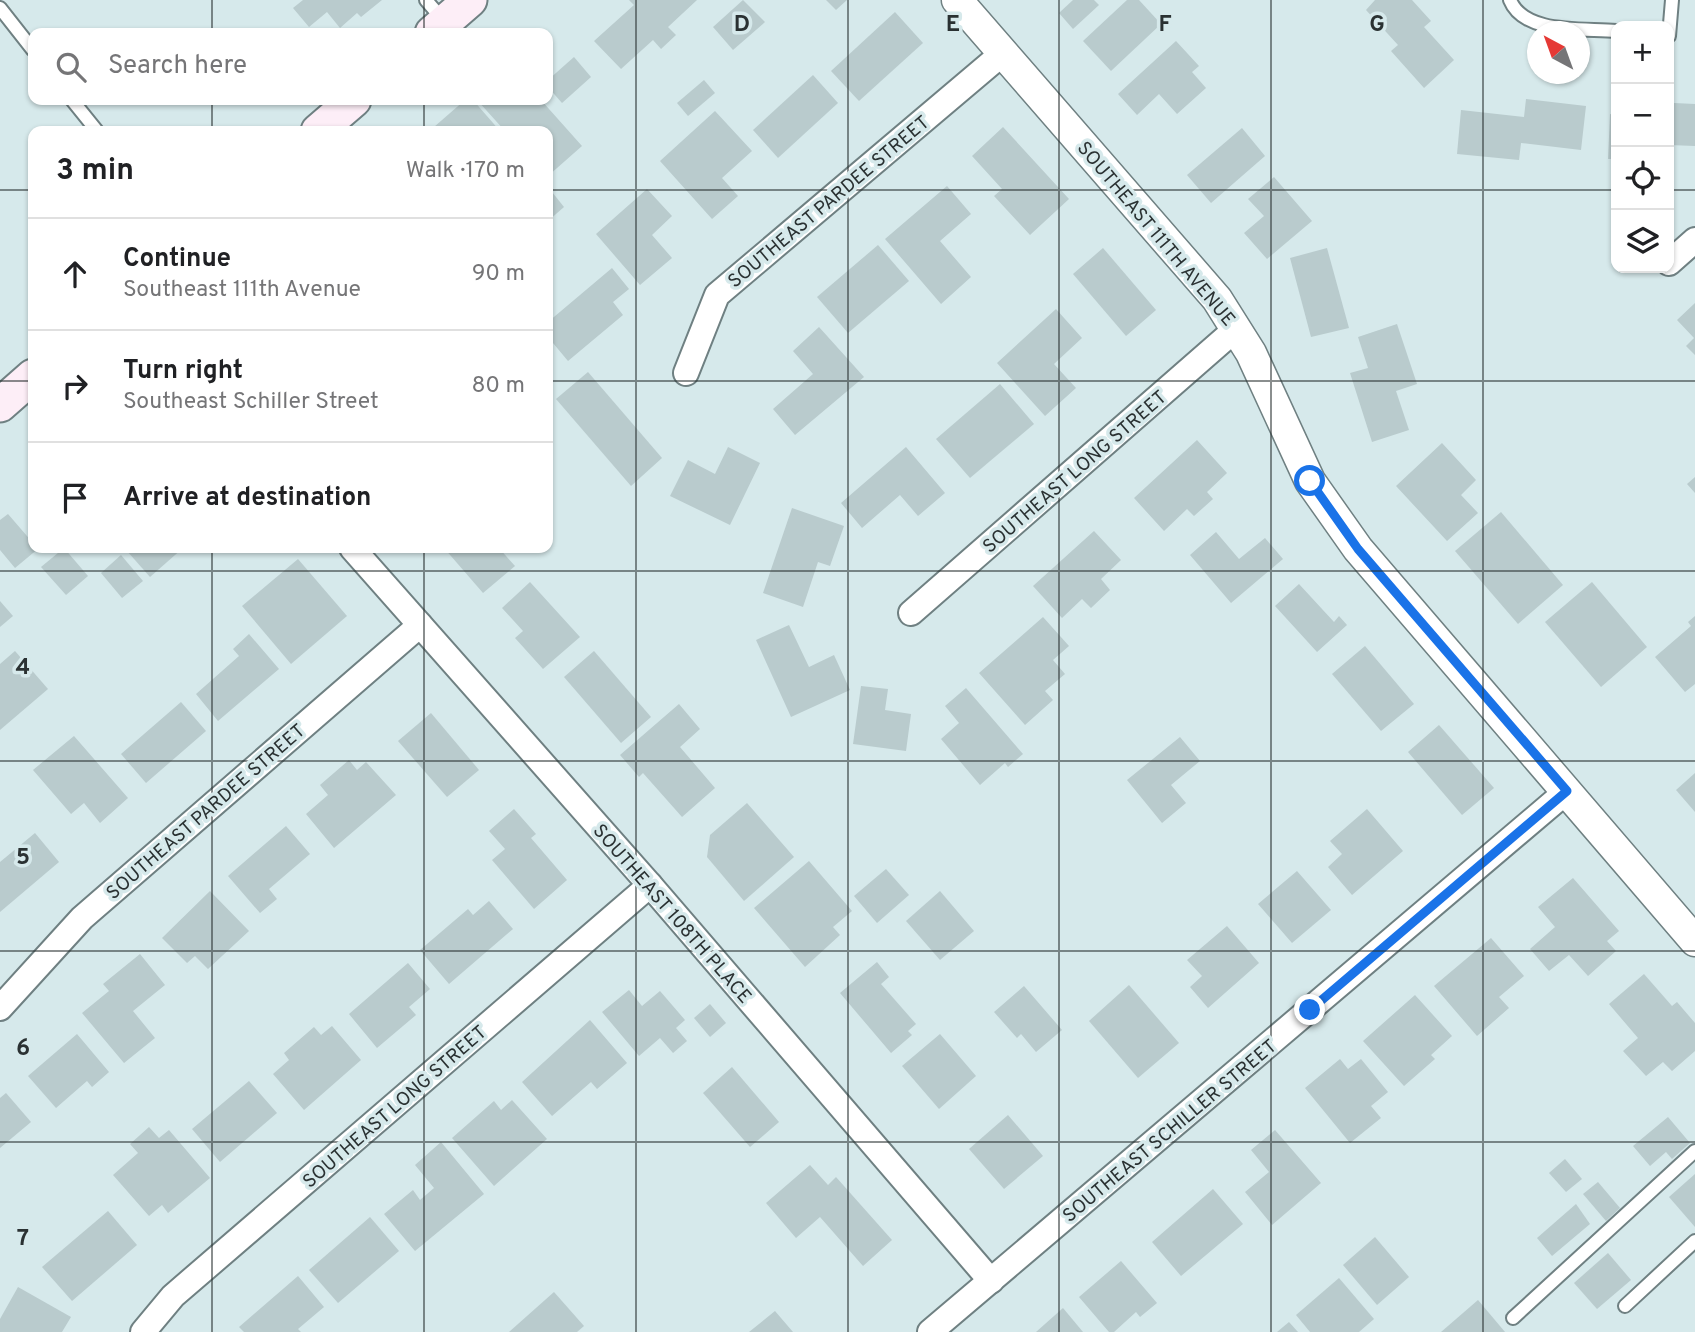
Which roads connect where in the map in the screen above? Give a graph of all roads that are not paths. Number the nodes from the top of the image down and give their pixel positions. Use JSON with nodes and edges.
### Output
{"nodes":[{"id":1,"x":470,"y":0,"type":"edge"},
{"id":2,"x":957,"y":0,"type":"edge"},
{"id":3,"x":1510,"y":0,"type":"edge"},
{"id":4,"x":1672,"y":0,"type":"edge"},
{"id":5,"x":0,"y":8,"type":"edge"},
{"id":6,"x":434,"y":18,"type":"edge"},
{"id":7,"x":1670,"y":21,"type":"edge"},
{"id":8,"x":1611,"y":31,"type":"edge"},
{"id":9,"x":28,"y":44,"type":"edge"},
{"id":10,"x":1003,"y":53,"type":"junction"},
{"id":11,"x":76,"y":105,"type":"edge"},
{"id":12,"x":348,"y":105,"type":"edge"},
{"id":13,"x":93,"y":126,"type":"edge"},
{"id":14,"x":324,"y":126,"type":"edge"},
{"id":15,"x":1695,"y":240,"type":"edge"},
{"id":16,"x":1674,"y":259,"type":"edge"},
{"id":17,"x":1237,"y":328,"type":"junction"},
{"id":18,"x":686,"y":373,"type":"dead end"},
{"id":19,"x":28,"y":380,"type":"edge"},
{"id":20,"x":0,"y":405,"type":"edge"},
{"id":21,"x":356,"y":553,"type":"edge"},
{"id":22,"x":911,"y":613,"type":"dead end"},
{"id":23,"x":420,"y":625,"type":"junction"},
{"id":24,"x":1567,"y":791,"type":"junction"},
{"id":25,"x":650,"y":885,"type":"junction"},
{"id":26,"x":1695,"y":941,"type":"edge"},
{"id":27,"x":0,"y":1008,"type":"edge"},
{"id":28,"x":1695,"y":1151,"type":"edge"},
{"id":29,"x":1695,"y":1241,"type":"edge"},
{"id":30,"x":991,"y":1282,"type":"junction"},
{"id":31,"x":1625,"y":1307,"type":"dead end"},
{"id":32,"x":1513,"y":1318,"type":"dead end"},
{"id":33,"x":143,"y":1332,"type":"edge"},
{"id":34,"x":930,"y":1332,"type":"edge"}],
"edges":[{"from":1,"to":6,"type":"main road"},
{"from":2,"to":10,"type":"street","name":"SOUTHEAST 111TH AVENUE"},
{"from":3,"to":8,"type":"lane"},
{"from":4,"to":7,"type":"lane"},
{"from":5,"to":9,"type":"lane"},
{"from":10,"to":17,"type":"street","name":"SOUTHEAST 111TH AVENUE"},
{"from":10,"to":18,"type":"street","name":"SOUTHEAST PARDEE STREET"},
{"from":11,"to":13,"type":"lane"},
{"from":12,"to":14,"type":"main road"},
{"from":15,"to":16,"type":"street"},
{"from":17,"to":22,"type":"street","name":"SOUTHEAST LONG STREET"},
{"from":17,"to":24,"type":"street","name":"SOUTHEAST 111TH AVENUE"},
{"from":19,"to":20,"type":"main road"},
{"from":21,"to":23,"type":"street","name":"SOUTHEAST 108TH PLACE"},
{"from":23,"to":25,"type":"street","name":"SOUTHEAST 108TH PLACE"},
{"from":23,"to":27,"type":"street","name":"SOUTHEAST PARDEE STREET"},
{"from":24,"to":26,"type":"street","name":"SOUTHEAST 111TH AVENUE"},
{"from":24,"to":30,"type":"street","name":"SOUTHEAST SCHILLER STREET"},
{"from":25,"to":30,"type":"street","name":"SOUTHEAST 108TH PLACE"},
{"from":25,"to":33,"type":"street","name":"SOUTHEAST LONG STREET"},
{"from":28,"to":32,"type":"lane"},
{"from":29,"to":31,"type":"lane"},
{"from":30,"to":34,"type":"street","name":"SOUTHEAST SCHILLER STREET"}]}
